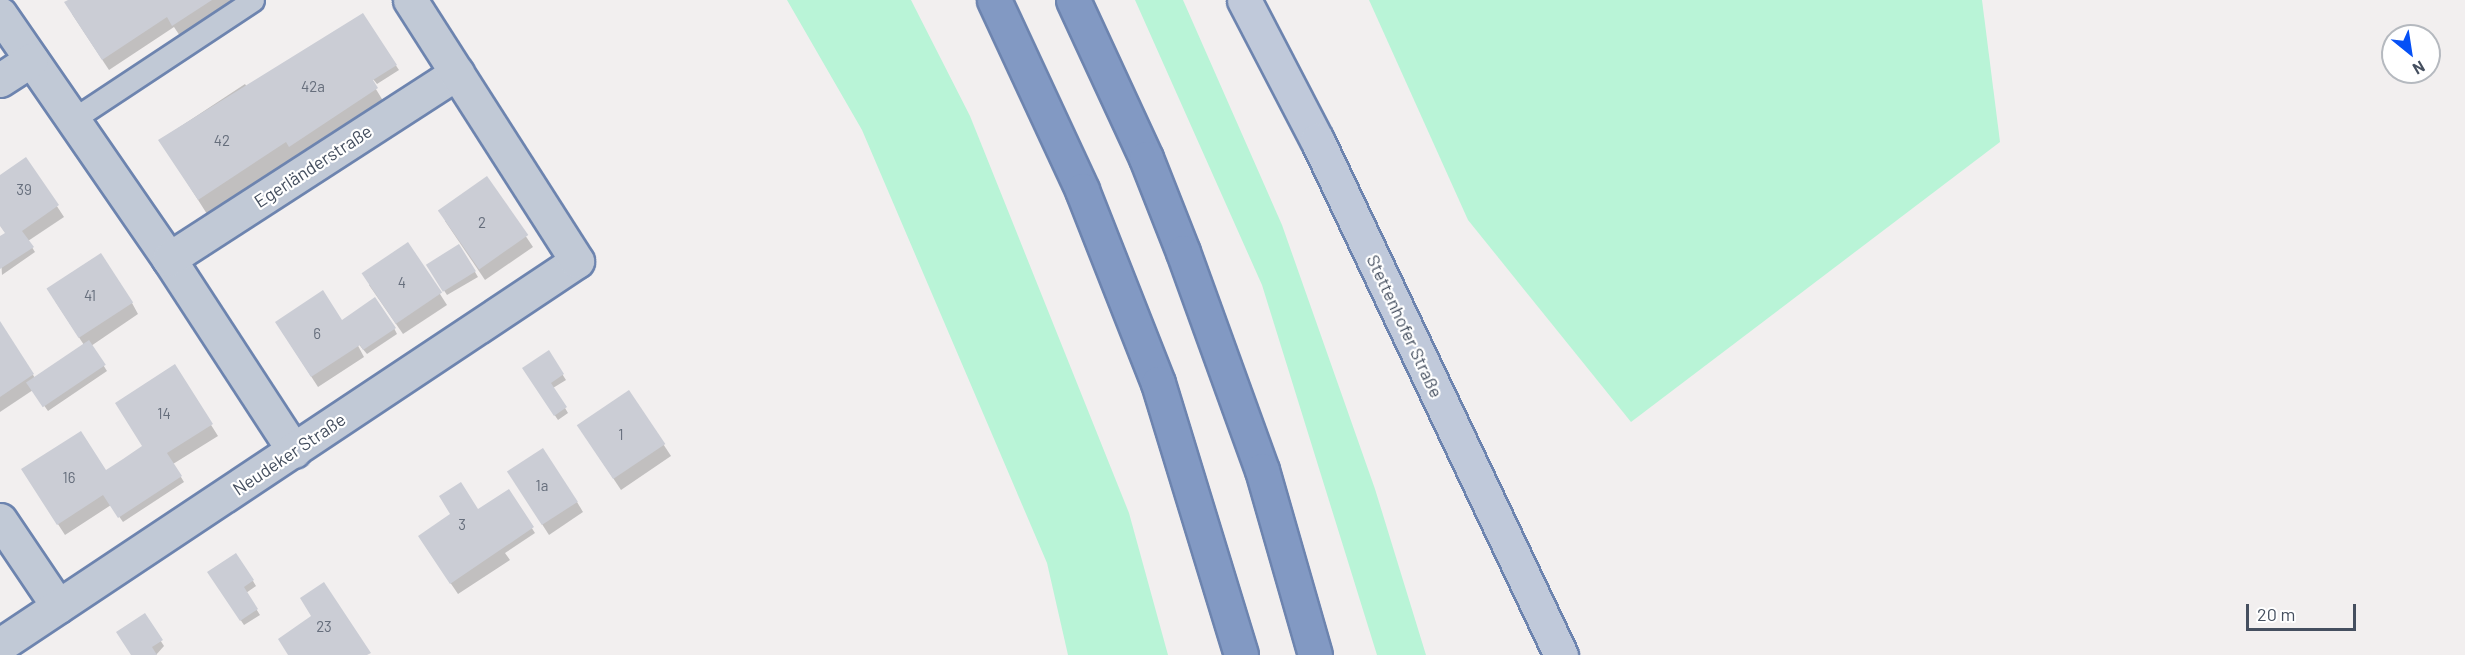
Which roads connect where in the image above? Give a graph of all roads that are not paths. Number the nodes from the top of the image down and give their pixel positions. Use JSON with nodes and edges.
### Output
{"nodes":[{"id":1,"x":252,"y":0,"type":"edge"},
{"id":2,"x":410,"y":0,"type":"edge"},
{"id":3,"x":994,"y":0,"type":"edge"},
{"id":4,"x":1073,"y":0,"type":"edge"},
{"id":5,"x":1244,"y":0,"type":"edge"},
{"id":6,"x":0,"y":14,"type":"edge"},
{"id":7,"x":31,"y":60,"type":"junction"},
{"id":8,"x":457,"y":73,"type":"junction"},
{"id":9,"x":0,"y":80,"type":"edge"},
{"id":10,"x":72,"y":120,"type":"junction"},
{"id":11,"x":169,"y":259,"type":"junction"},
{"id":12,"x":294,"y":451,"type":"junction"},
{"id":13,"x":0,"y":520,"type":"edge"},
{"id":14,"x":58,"y":606,"type":"junction"},
{"id":15,"x":0,"y":645,"type":"edge"},
{"id":16,"x":1241,"y":655,"type":"edge"},
{"id":17,"x":1316,"y":655,"type":"edge"},
{"id":18,"x":1561,"y":655,"type":"edge"}],
"edges":[{"from":1,"to":10,"type":"lane"},
{"from":2,"to":8,"type":"street"},
{"from":3,"to":16,"type":"highway"},
{"from":4,"to":17,"type":"highway"},
{"from":5,"to":18,"type":"street","name":"Stettenhofer Straße"},
{"from":6,"to":7,"type":"street"},
{"from":7,"to":9,"type":"street"},
{"from":7,"to":10,"type":"street"},
{"from":8,"to":11,"type":"street","name":"Egerländerstraße"},
{"from":8,"to":12,"type":"street","name":"Neudeker Straße"},
{"from":10,"to":11,"type":"street"},
{"from":11,"to":12,"type":"street"},
{"from":12,"to":14,"type":"street","name":"Neudeker Straße"},
{"from":13,"to":14,"type":"street"},
{"from":14,"to":15,"type":"street","name":"Neudeker Straße"}]}
